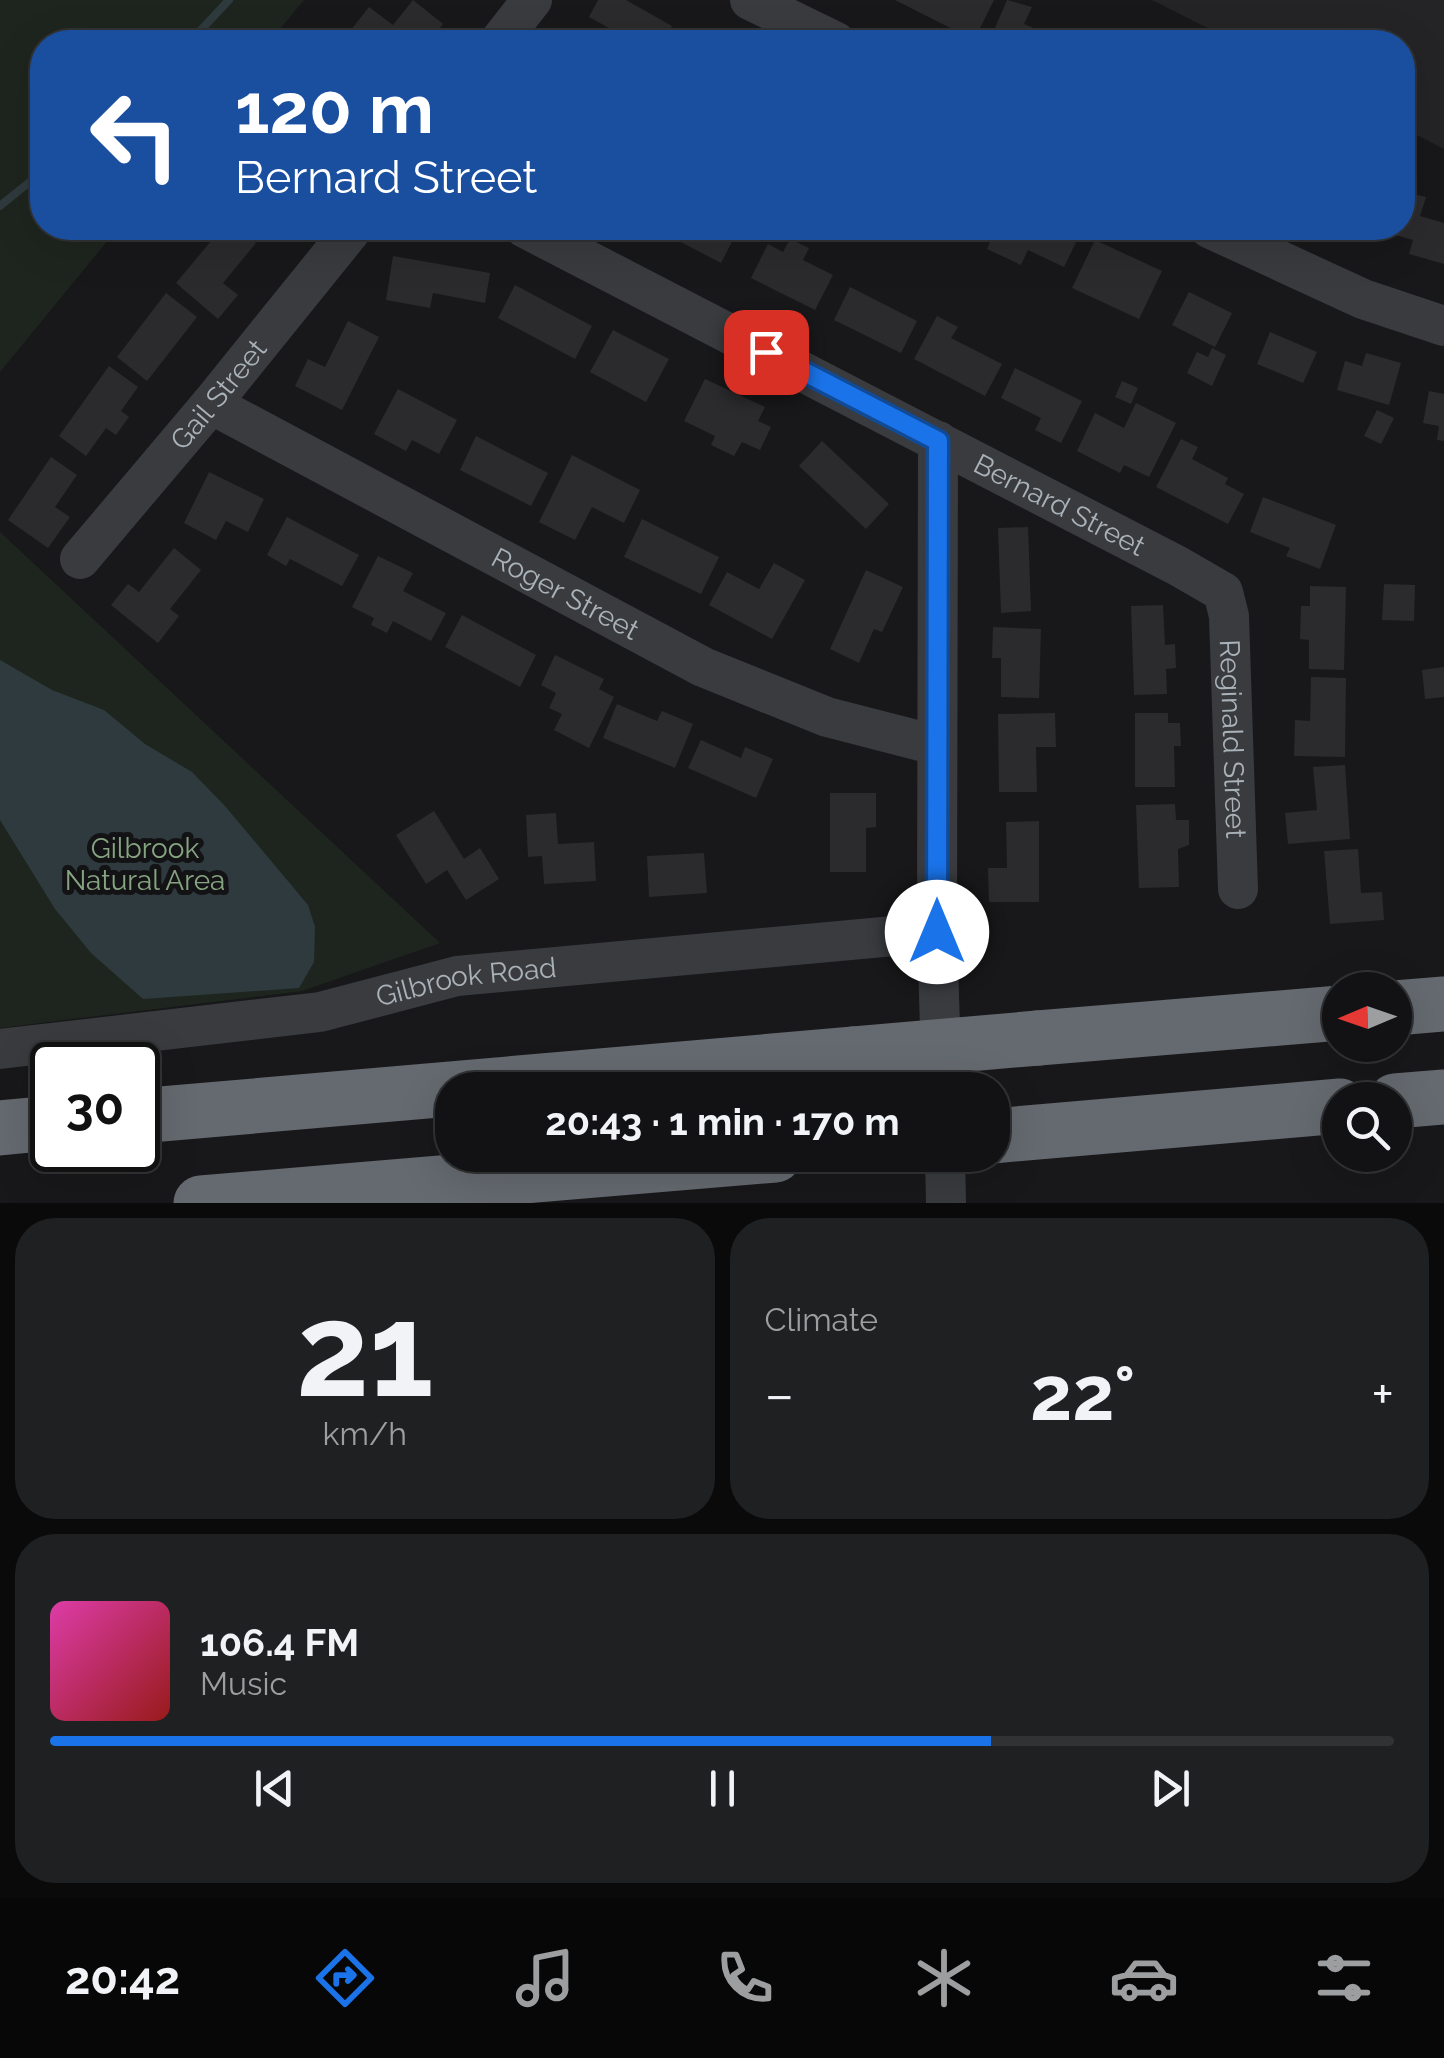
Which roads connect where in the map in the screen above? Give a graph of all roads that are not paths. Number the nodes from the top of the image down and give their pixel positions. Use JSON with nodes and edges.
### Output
{"nodes":[{"id":1,"x":532,"y":0,"type":"edge"},
{"id":2,"x":750,"y":0,"type":"edge"},
{"id":3,"x":508,"y":30,"type":"edge"},
{"id":4,"x":811,"y":30,"type":"edge"},
{"id":5,"x":343,"y":240,"type":"edge"},
{"id":6,"x":548,"y":240,"type":"edge"},
{"id":7,"x":1235,"y":240,"type":"edge"},
{"id":8,"x":1444,"y":326,"type":"edge"},
{"id":9,"x":211,"y":404,"type":"junction"},
{"id":10,"x":938,"y":441,"type":"junction"},
{"id":11,"x":80,"y":559,"type":"dead end"},
{"id":12,"x":1223,"y":592,"type":"joint"},
{"id":13,"x":936,"y":745,"type":"junction"},
{"id":14,"x":1238,"y":889,"type":"dead end"},
{"id":15,"x":937,"y":932,"type":"junction"},
{"id":16,"x":1444,"y":1004,"type":"edge"},
{"id":17,"x":1412,"y":1007,"type":"edge"},
{"id":18,"x":1322,"y":1014,"type":"edge"},
{"id":19,"x":0,"y":1049,"type":"edge"},
{"id":20,"x":941,"y":1072,"type":"edge"},
{"id":21,"x":1444,"y":1097,"type":"edge"},
{"id":22,"x":1412,"y":1100,"type":"edge"},
{"id":23,"x":1322,"y":1108,"type":"edge"},
{"id":24,"x":160,"y":1114,"type":"edge"},
{"id":25,"x":30,"y":1126,"type":"edge"},
{"id":26,"x":0,"y":1128,"type":"edge"},
{"id":27,"x":1012,"y":1134,"type":"edge"},
{"id":28,"x":572,"y":1172,"type":"edge"},
{"id":29,"x":945,"y":1172,"type":"edge"},
{"id":30,"x":201,"y":1203,"type":"edge"},
{"id":31,"x":946,"y":1203,"type":"edge"}],
"edges":[{"from":1,"to":3,"type":"street"},
{"from":2,"to":4,"type":"street"},
{"from":5,"to":9,"type":"street","name":"Gail Street"},
{"from":6,"to":10,"type":"street","name":"Bernard Street"},
{"from":7,"to":8,"type":"street"},
{"from":9,"to":11,"type":"street","name":"Gail Street"},
{"from":9,"to":13,"type":"street","name":"Roger Street"},
{"from":10,"to":12,"type":"street","name":"Bernard Street"},
{"from":10,"to":13,"type":"street"},
{"from":12,"to":14,"type":"street","name":"Reginald Street"},
{"from":13,"to":15,"type":"street"},
{"from":15,"to":19,"type":"street","name":"Gilbrook Road"},
{"from":15,"to":20,"type":"street"},
{"from":16,"to":17,"type":"highway"},
{"from":18,"to":24,"type":"highway","bridge":true},
{"from":21,"to":22,"type":"highway"},
{"from":23,"to":27,"type":"highway"},
{"from":25,"to":26,"type":"highway"},
{"from":28,"to":30,"type":"highway"},
{"from":29,"to":31,"type":"street"}]}
